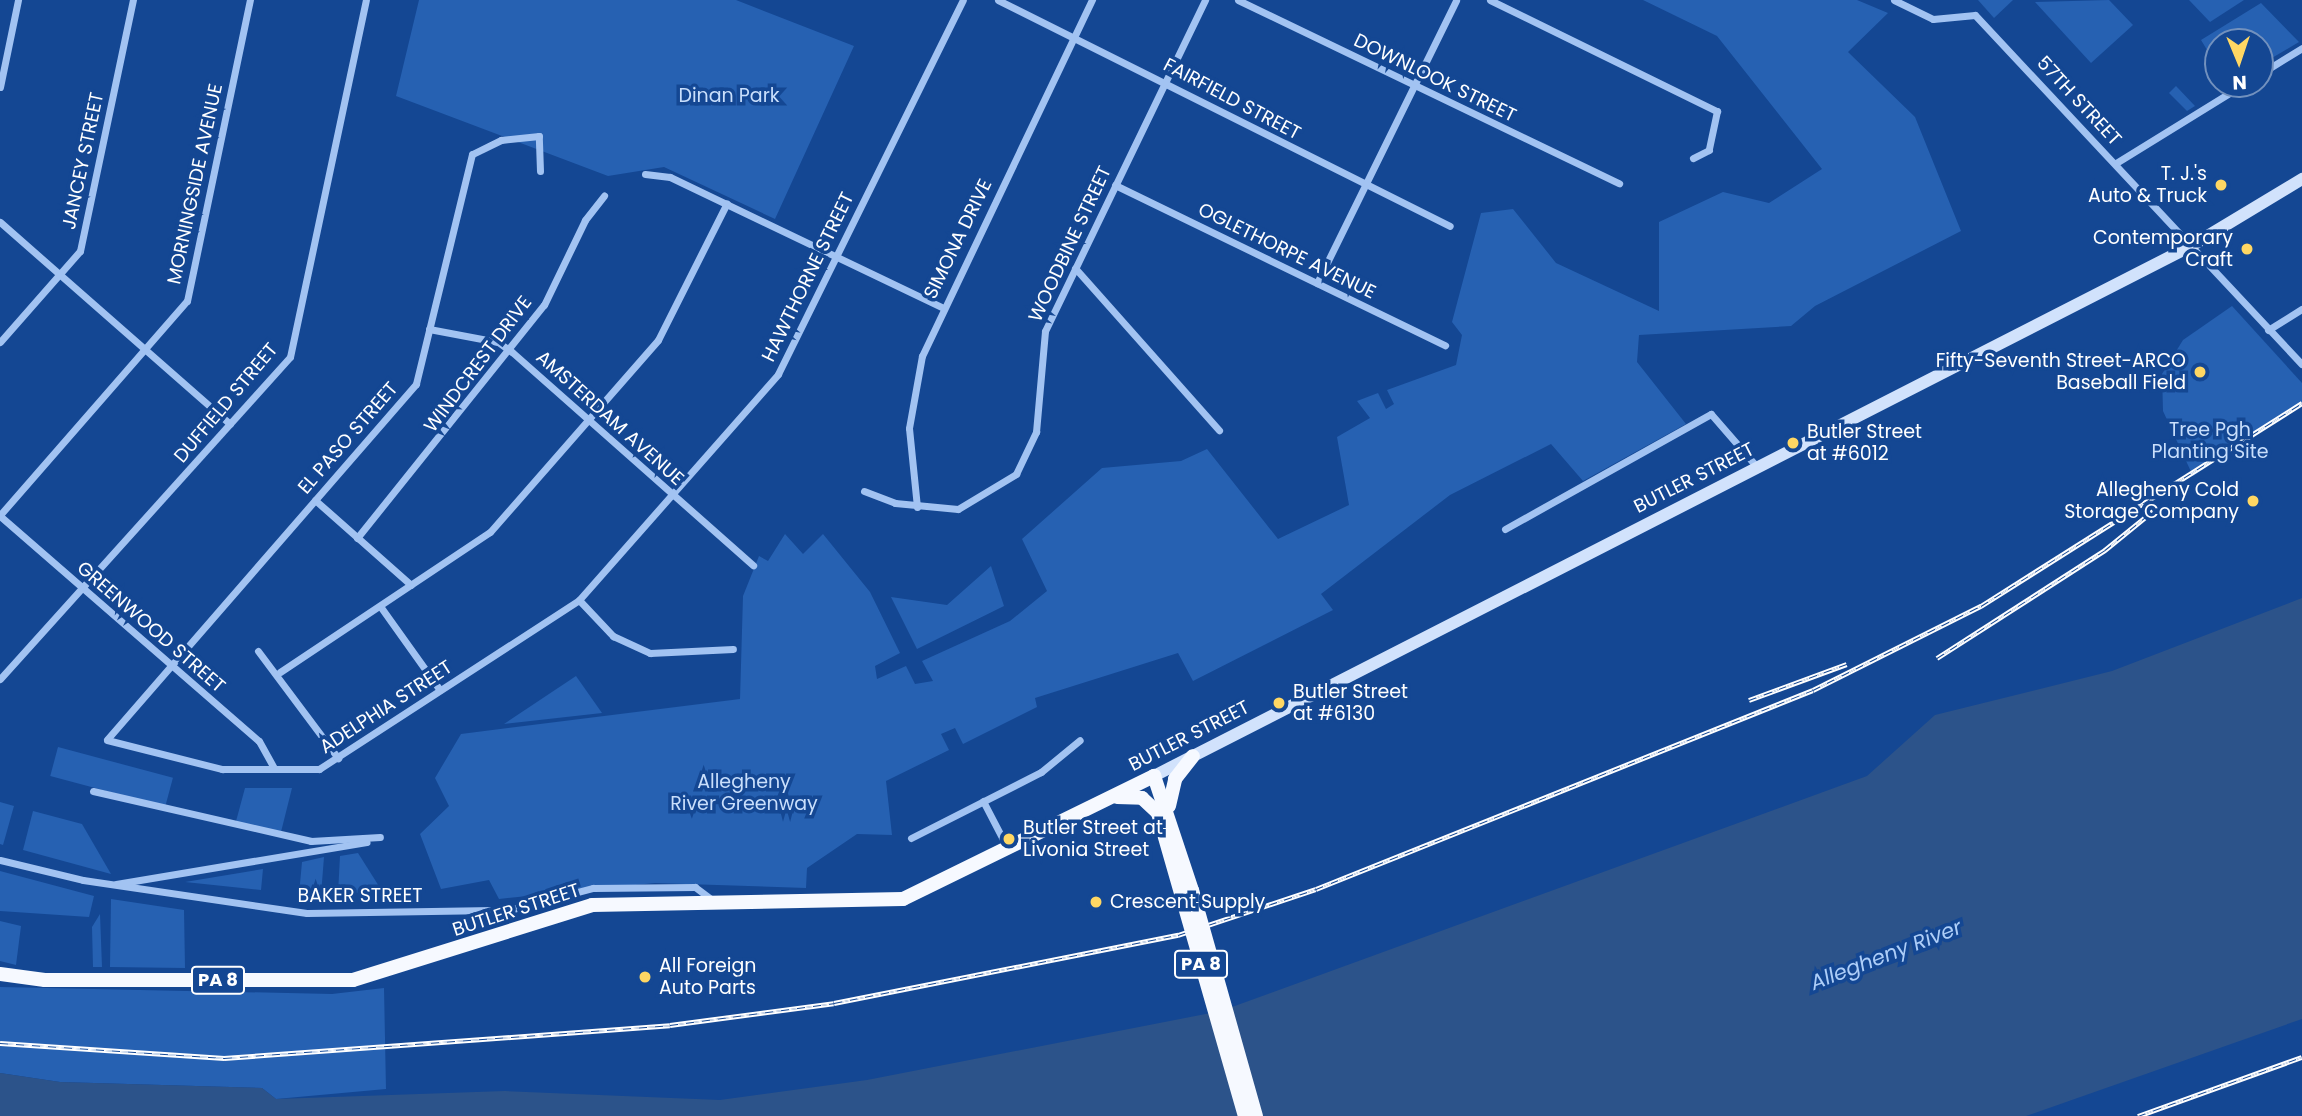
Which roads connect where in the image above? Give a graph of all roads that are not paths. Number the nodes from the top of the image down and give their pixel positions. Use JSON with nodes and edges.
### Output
{"nodes":[{"id":1,"x":18,"y":0,"type":"edge"},
{"id":2,"x":133,"y":0,"type":"edge"},
{"id":3,"x":250,"y":0,"type":"edge"},
{"id":4,"x":366,"y":0,"type":"edge"},
{"id":5,"x":963,"y":0,"type":"edge"},
{"id":6,"x":998,"y":0,"type":"edge"},
{"id":7,"x":1092,"y":0,"type":"edge"},
{"id":8,"x":1205,"y":0,"type":"edge"},
{"id":9,"x":1238,"y":0,"type":"edge"},
{"id":10,"x":1456,"y":0,"type":"edge"},
{"id":11,"x":1490,"y":0,"type":"edge"},
{"id":12,"x":1894,"y":0,"type":"edge"},
{"id":13,"x":1074,"y":37,"type":"junction"},
{"id":14,"x":2302,"y":48,"type":"edge"},
{"id":15,"x":2274,"y":65,"type":"edge"},
{"id":16,"x":1165,"y":82,"type":"junction"},
{"id":17,"x":1414,"y":86,"type":"junction"},
{"id":18,"x":0,"y":87,"type":"edge"},
{"id":19,"x":2221,"y":98,"type":"edge"},
{"id":20,"x":1693,"y":158,"type":"dead end"},
{"id":21,"x":2116,"y":163,"type":"junction"},
{"id":22,"x":540,"y":171,"type":"dead end"},
{"id":23,"x":645,"y":174,"type":"dead end"},
{"id":24,"x":2302,"y":179,"type":"edge"},
{"id":25,"x":1619,"y":183,"type":"dead end"},
{"id":26,"x":1115,"y":185,"type":"junction"},
{"id":27,"x":1365,"y":185,"type":"junction"},
{"id":28,"x":604,"y":196,"type":"dead end"},
{"id":29,"x":727,"y":203,"type":"junction"},
{"id":30,"x":0,"y":222,"type":"edge"},
{"id":31,"x":1450,"y":226,"type":"dead end"},
{"id":32,"x":2191,"y":246,"type":"junction"},
{"id":33,"x":836,"y":256,"type":"junction"},
{"id":34,"x":1074,"y":268,"type":"junction"},
{"id":35,"x":59,"y":274,"type":"junction"},
{"id":36,"x":1317,"y":283,"type":"junction"},
{"id":37,"x":943,"y":308,"type":"junction"},
{"id":38,"x":2302,"y":309,"type":"edge"},
{"id":39,"x":429,"y":329,"type":"junction"},
{"id":40,"x":2268,"y":330,"type":"junction"},
{"id":41,"x":0,"y":342,"type":"edge"},
{"id":42,"x":1445,"y":345,"type":"dead end"},
{"id":43,"x":506,"y":348,"type":"junction"},
{"id":44,"x":146,"y":350,"type":"junction"},
{"id":45,"x":2302,"y":364,"type":"edge"},
{"id":46,"x":588,"y":420,"type":"junction"},
{"id":47,"x":230,"y":424,"type":"junction"},
{"id":48,"x":1219,"y":430,"type":"dead end"},
{"id":49,"x":1757,"y":467,"type":"junction"},
{"id":50,"x":864,"y":491,"type":"dead end"},
{"id":51,"x":671,"y":494,"type":"junction"},
{"id":52,"x":315,"y":500,"type":"junction"},
{"id":53,"x":916,"y":507,"type":"junction"},
{"id":54,"x":0,"y":516,"type":"edge"},
{"id":55,"x":1505,"y":529,"type":"dead end"},
{"id":56,"x":357,"y":538,"type":"junction"},
{"id":57,"x":753,"y":565,"type":"dead end"},
{"id":58,"x":411,"y":585,"type":"junction"},
{"id":59,"x":84,"y":590,"type":"junction"},
{"id":60,"x":579,"y":600,"type":"junction"},
{"id":61,"x":380,"y":606,"type":"junction"},
{"id":62,"x":733,"y":649,"type":"dead end"},
{"id":63,"x":258,"y":651,"type":"dead end"},
{"id":64,"x":173,"y":666,"type":"junction"},
{"id":65,"x":280,"y":672,"type":"junction"},
{"id":66,"x":0,"y":679,"type":"edge"},
{"id":67,"x":440,"y":690,"type":"junction"},
{"id":68,"x":107,"y":740,"type":"joint"},
{"id":69,"x":1080,"y":740,"type":"dead end"},
{"id":70,"x":1194,"y":756,"type":"junction"},
{"id":71,"x":338,"y":758,"type":"junction"},
{"id":72,"x":274,"y":768,"type":"junction"},
{"id":73,"x":1154,"y":776,"type":"junction"},
{"id":74,"x":93,"y":791,"type":"dead end"},
{"id":75,"x":1112,"y":797,"type":"junction"},
{"id":76,"x":983,"y":801,"type":"junction"},
{"id":77,"x":1161,"y":802,"type":"junction"},
{"id":78,"x":911,"y":838,"type":"dead end"},
{"id":79,"x":1008,"y":850,"type":"junction"},
{"id":80,"x":0,"y":860,"type":"edge"},
{"id":81,"x":114,"y":884,"type":"junction"},
{"id":82,"x":715,"y":902,"type":"junction"},
{"id":83,"x":0,"y":974,"type":"edge"},
{"id":84,"x":1245,"y":1116,"type":"edge"},
{"id":85,"x":1256,"y":1116,"type":"edge"}],
"edges":[{"from":1,"to":18,"type":"street"},
{"from":2,"to":35,"type":"street","name":"JANCEY STREET"},
{"from":3,"to":44,"type":"street","name":"MORNINGSIDE AVENUE"},
{"from":4,"to":47,"type":"street","name":"DUFFIELD STREET"},
{"from":5,"to":33,"type":"street","name":"HAWTHORNE STREET"},
{"from":6,"to":13,"type":"street","name":"FAIRFIELD STREET"},
{"from":7,"to":13,"type":"street","name":"SIMONA DRIVE"},
{"from":8,"to":16,"type":"street","name":"WOODBINE STREET"},
{"from":9,"to":17,"type":"street","name":"DOWNLOOK STREET"},
{"from":10,"to":17,"type":"street"},
{"from":11,"to":20,"type":"street"},
{"from":12,"to":21,"type":"street","name":"57TH STREET"},
{"from":13,"to":16,"type":"street","name":"FAIRFIELD STREET"},
{"from":13,"to":37,"type":"street","name":"SIMONA DRIVE"},
{"from":14,"to":15,"type":"street"},
{"from":16,"to":26,"type":"street","name":"WOODBINE STREET"},
{"from":16,"to":27,"type":"street","name":"FAIRFIELD STREET"},
{"from":17,"to":25,"type":"street","name":"DOWNLOOK STREET"},
{"from":17,"to":27,"type":"street"},
{"from":19,"to":21,"type":"street"},
{"from":21,"to":32,"type":"street","name":"57TH STREET"},
{"from":22,"to":39,"type":"street","name":"EL PASO STREET"},
{"from":23,"to":29,"type":"street"},
{"from":24,"to":32,"type":"main road","name":"BUTLER STREET"},
{"from":26,"to":34,"type":"street","name":"WOODBINE STREET"},
{"from":26,"to":36,"type":"street","name":"OGLETHORPE AVENUE"},
{"from":27,"to":31,"type":"street","name":"FAIRFIELD STREET"},
{"from":27,"to":36,"type":"street"},
{"from":28,"to":43,"type":"street","name":"WINDCREST DRIVE"},
{"from":29,"to":33,"type":"street"},
{"from":29,"to":46,"type":"street"},
{"from":30,"to":35,"type":"street"},
{"from":32,"to":40,"type":"street","name":"57TH STREET"},
{"from":32,"to":49,"type":"main road","name":"BUTLER STREET"},
{"from":33,"to":37,"type":"street"},
{"from":33,"to":51,"type":"street","name":"HAWTHORNE STREET"},
{"from":34,"to":48,"type":"street"},
{"from":34,"to":53,"type":"street","name":"WOODBINE STREET"},
{"from":35,"to":41,"type":"street","name":"JANCEY STREET"},
{"from":35,"to":44,"type":"street"},
{"from":36,"to":42,"type":"street","name":"OGLETHORPE AVENUE"},
{"from":37,"to":53,"type":"street","name":"SIMONA DRIVE"},
{"from":38,"to":40,"type":"street"},
{"from":39,"to":43,"type":"street","name":"AMSTERDAM AVENUE"},
{"from":39,"to":52,"type":"street","name":"EL PASO STREET"},
{"from":40,"to":45,"type":"street","name":"57TH STREET"},
{"from":43,"to":46,"type":"street","name":"AMSTERDAM AVENUE"},
{"from":43,"to":56,"type":"street","name":"WINDCREST DRIVE"},
{"from":44,"to":47,"type":"street"},
{"from":44,"to":54,"type":"street","name":"MORNINGSIDE AVENUE"},
{"from":46,"to":51,"type":"street","name":"AMSTERDAM AVENUE"},
{"from":46,"to":58,"type":"street"},
{"from":47,"to":59,"type":"street","name":"DUFFIELD STREET"},
{"from":49,"to":55,"type":"street"},
{"from":49,"to":70,"type":"main road","name":"BUTLER STREET"},
{"from":50,"to":53,"type":"street","name":"WOODBINE STREET"},
{"from":51,"to":57,"type":"street","name":"AMSTERDAM AVENUE"},
{"from":51,"to":60,"type":"street","name":"HAWTHORNE STREET"},
{"from":52,"to":56,"type":"street"},
{"from":52,"to":64,"type":"street","name":"EL PASO STREET"},
{"from":54,"to":59,"type":"street","name":"GREENWOOD STREET"},
{"from":56,"to":58,"type":"street"},
{"from":58,"to":61,"type":"street"},
{"from":59,"to":64,"type":"street","name":"GREENWOOD STREET"},
{"from":59,"to":66,"type":"street","name":"DUFFIELD STREET"},
{"from":60,"to":62,"type":"street"},
{"from":60,"to":67,"type":"street","name":"ADELPHIA STREET"},
{"from":61,"to":65,"type":"street"},
{"from":61,"to":67,"type":"street"},
{"from":63,"to":65,"type":"street"},
{"from":64,"to":68,"type":"street","name":"EL PASO STREET"},
{"from":64,"to":72,"type":"street","name":"GREENWOOD STREET"},
{"from":65,"to":71,"type":"street"},
{"from":67,"to":71,"type":"street","name":"ADELPHIA STREET"},
{"from":68,"to":72,"type":"street","name":"ADELPHIA STREET"},
{"from":69,"to":76,"type":"street"},
{"from":70,"to":73,"type":"main road","name":"BUTLER STREET"},
{"from":70,"to":77,"type":"highway"},
{"from":71,"to":72,"type":"street","name":"ADELPHIA STREET"},
{"from":73,"to":75,"type":"highway","name":"BUTLER STREET","number":"PA 8"},
{"from":73,"to":77,"type":"highway","number":"PA 8"},
{"from":74,"to":81,"type":"street"},
{"from":75,"to":77,"type":"highway"},
{"from":75,"to":79,"type":"highway","name":"BUTLER STREET","number":"PA 8"},
{"from":76,"to":78,"type":"street"},
{"from":76,"to":79,"type":"street"},
{"from":77,"to":84,"type":"highway","number":"PA 8","bridge":true},
{"from":77,"to":85,"type":"highway","number":"PA 8","bridge":true},
{"from":79,"to":82,"type":"highway","name":"BUTLER STREET","number":"PA 8"},
{"from":80,"to":81,"type":"street","name":"BAKER STREET"},
{"from":81,"to":82,"type":"street","name":"BAKER STREET"},
{"from":82,"to":83,"type":"highway","name":"BUTLER STREET","number":"PA 8"}]}
